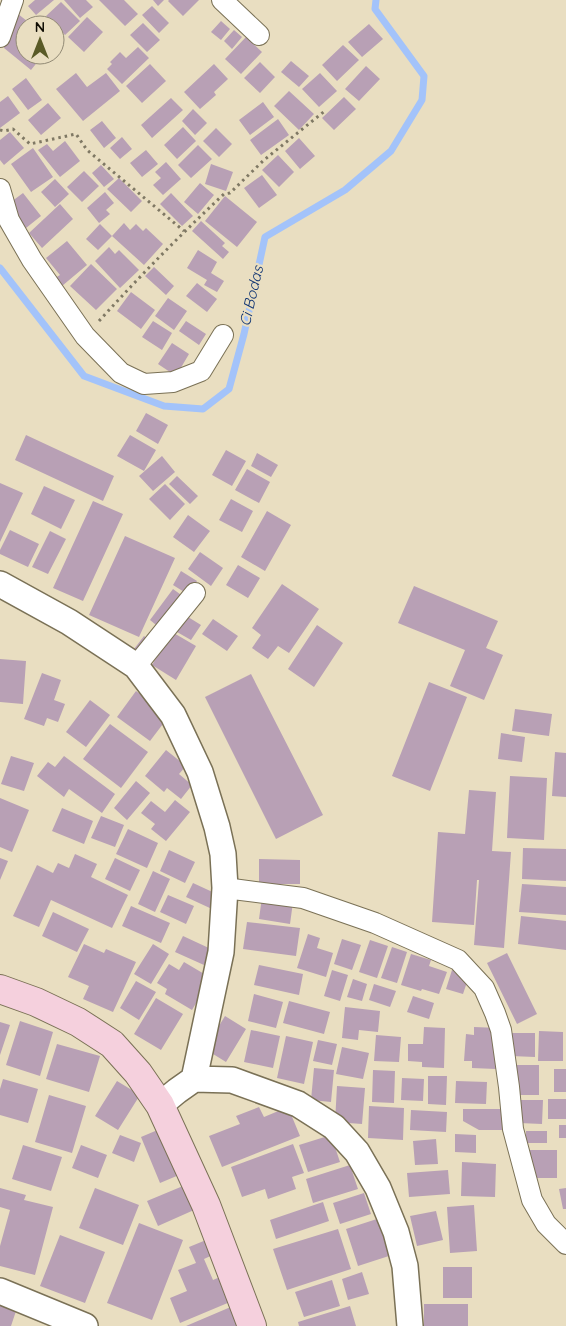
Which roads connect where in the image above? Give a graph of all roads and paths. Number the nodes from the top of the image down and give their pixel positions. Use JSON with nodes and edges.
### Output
{"nodes":[{"id":1,"x":13,"y":0,"type":"edge"},
{"id":2,"x":222,"y":0,"type":"edge"},
{"id":3,"x":259,"y":35,"type":"dead end"},
{"id":4,"x":0,"y":37,"type":"edge"},
{"id":5,"x":326,"y":110,"type":"dead end"},
{"id":6,"x":0,"y":130,"type":"edge"},
{"id":7,"x":0,"y":188,"type":"edge"},
{"id":8,"x":184,"y":231,"type":"junction"},
{"id":9,"x":223,"y":335,"type":"dead end"},
{"id":10,"x":85,"y":336,"type":"junction"},
{"id":11,"x":0,"y":584,"type":"edge"},
{"id":12,"x":195,"y":592,"type":"dead end"},
{"id":13,"x":136,"y":666,"type":"junction"},
{"id":14,"x":225,"y":888,"type":"junction"},
{"id":15,"x":0,"y":989,"type":"edge"},
{"id":16,"x":194,"y":1079,"type":"junction"},
{"id":17,"x":160,"y":1105,"type":"junction"},
{"id":18,"x":566,"y":1244,"type":"edge"},
{"id":19,"x":0,"y":1291,"type":"edge"},
{"id":20,"x":85,"y":1326,"type":"edge"},
{"id":21,"x":252,"y":1326,"type":"edge"},
{"id":22,"x":410,"y":1326,"type":"edge"}],
"edges":[{"from":1,"to":4,"type":"street"},
{"from":2,"to":3,"type":"street"},
{"from":5,"to":8,"type":"path"},
{"from":6,"to":8,"type":"path"},
{"from":7,"to":10,"type":"street"},
{"from":8,"to":10,"type":"path"},
{"from":9,"to":10,"type":"street"},
{"from":11,"to":13,"type":"street"},
{"from":12,"to":13,"type":"street"},
{"from":13,"to":14,"type":"street"},
{"from":14,"to":16,"type":"street"},
{"from":14,"to":18,"type":"street"},
{"from":15,"to":17,"type":"main road"},
{"from":16,"to":17,"type":"street"},
{"from":16,"to":22,"type":"street"},
{"from":17,"to":21,"type":"main road"},
{"from":19,"to":20,"type":"street"}]}
